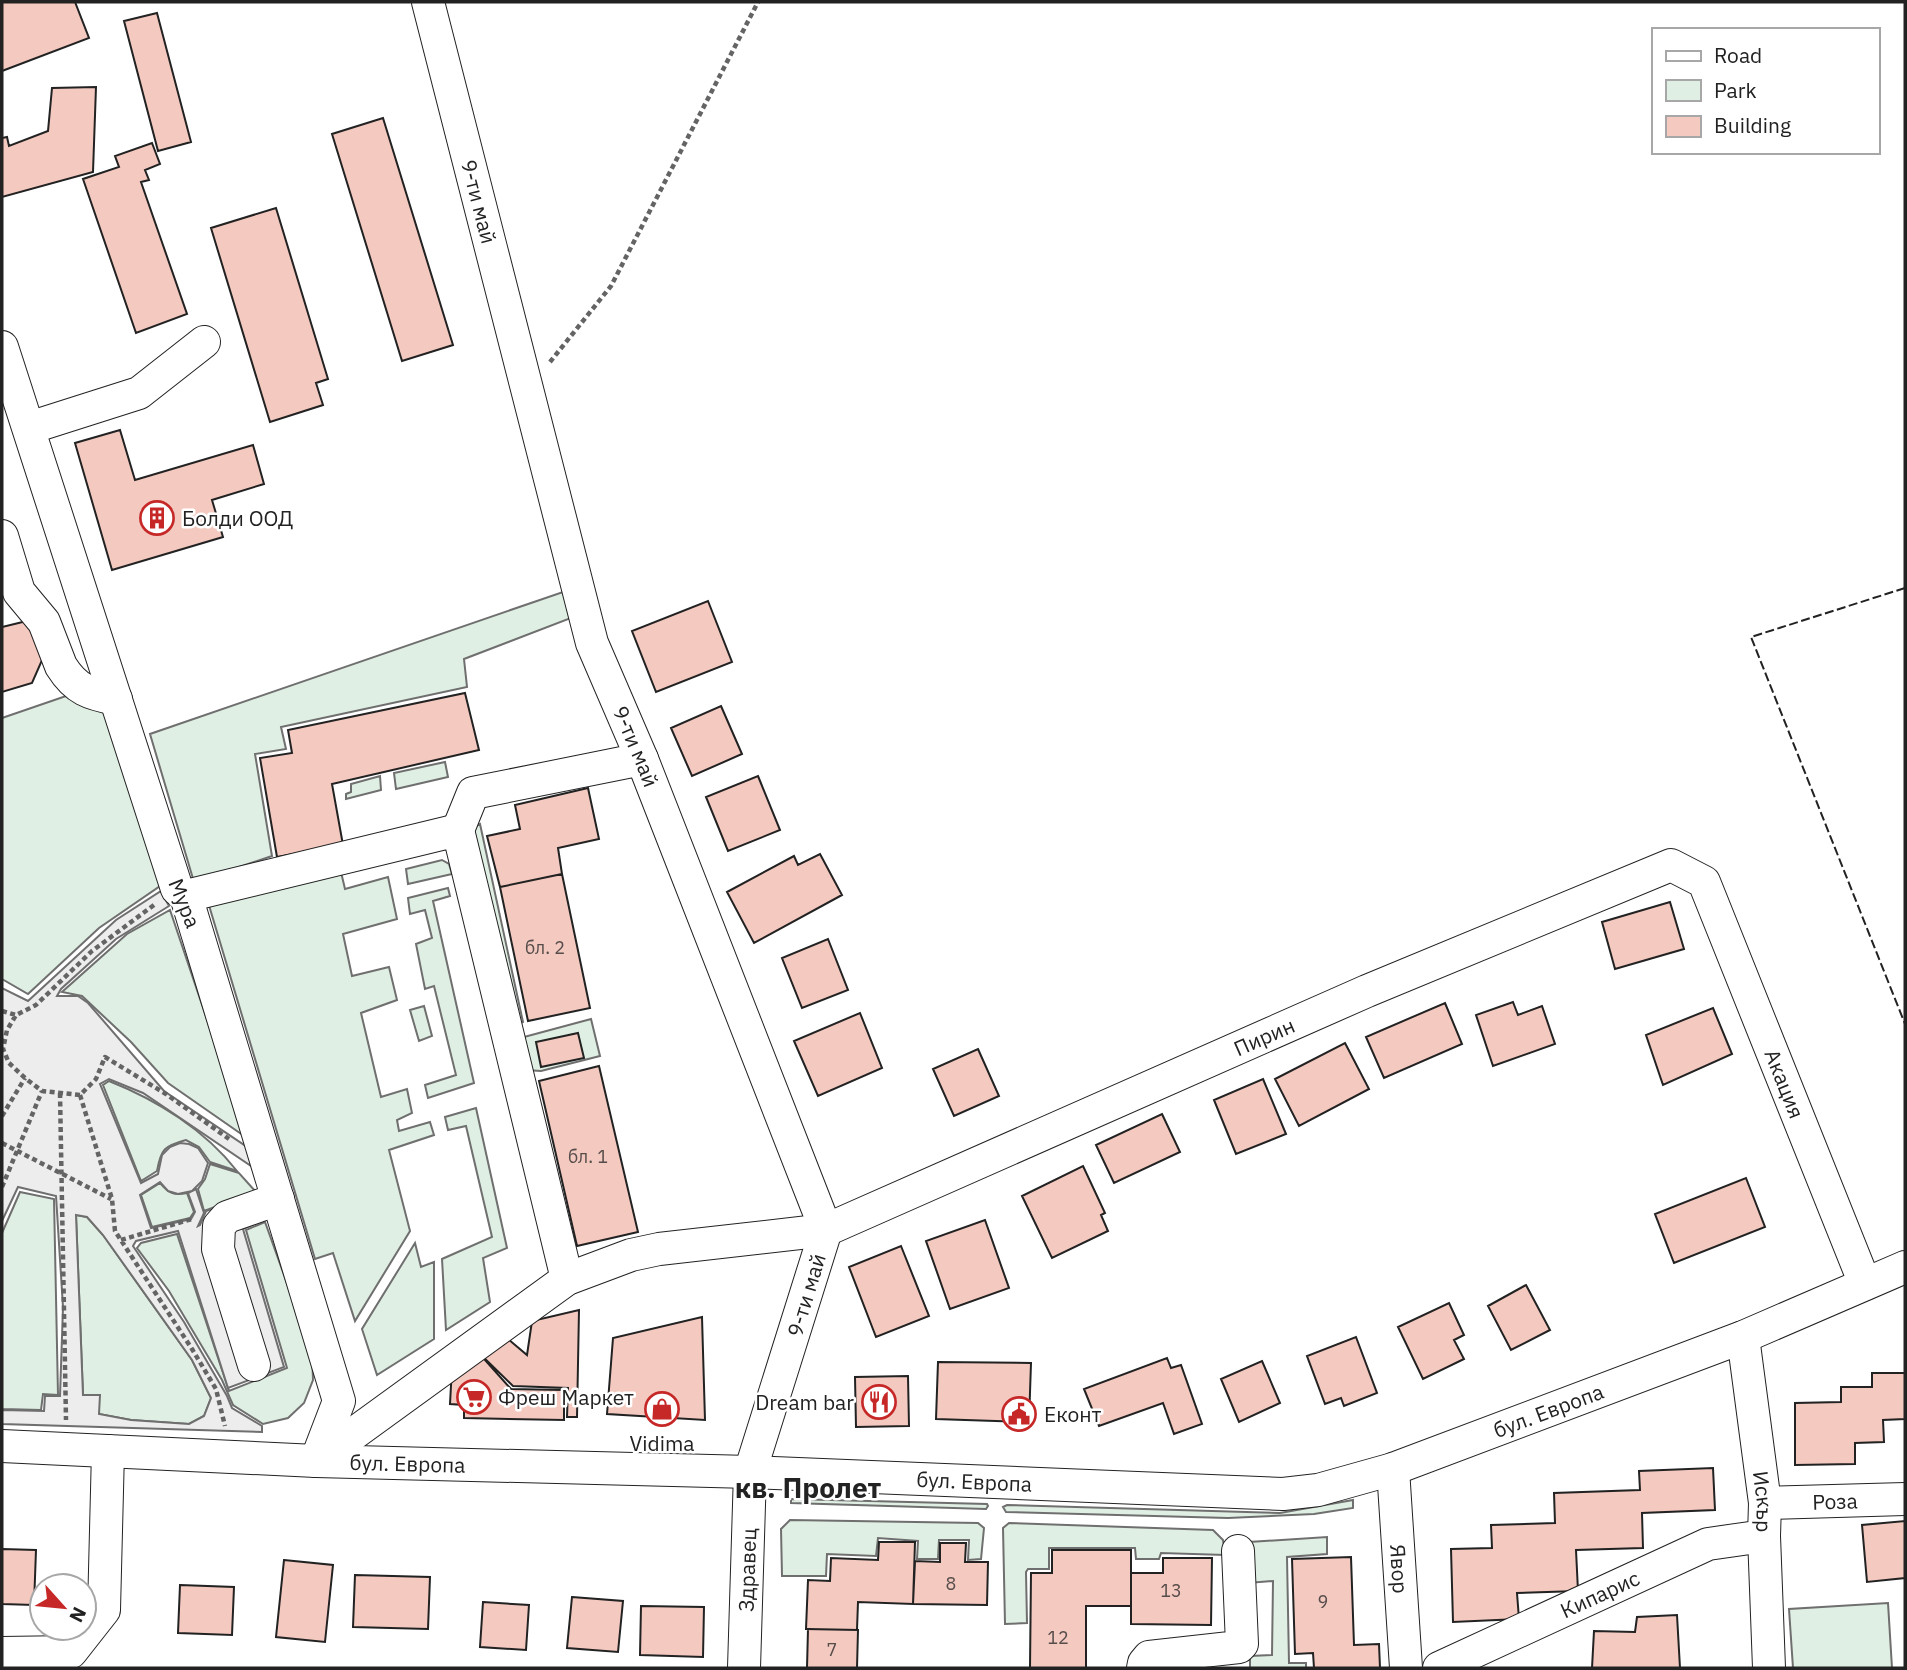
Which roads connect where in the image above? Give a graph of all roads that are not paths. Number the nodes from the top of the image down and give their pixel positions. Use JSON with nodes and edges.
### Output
{"nodes":[{"id":1,"x":428,"y":2,"type":"edge"},
{"id":2,"x":204,"y":342,"type":"dead end"},
{"id":3,"x":2,"y":346,"type":"edge"},
{"id":4,"x":29,"y":428,"type":"junction"},
{"id":5,"x":2,"y":536,"type":"edge"},
{"id":6,"x":116,"y":699,"type":"junction"},
{"id":7,"x":642,"y":759,"type":"junction"},
{"id":8,"x":458,"y":830,"type":"junction"},
{"id":9,"x":1704,"y":882,"type":"joint"},
{"id":10,"x":182,"y":892,"type":"junction"},
{"id":11,"x":278,"y":1199,"type":"junction"},
{"id":12,"x":826,"y":1230,"type":"junction"},
{"id":13,"x":1905,"y":1267,"type":"edge"},
{"id":14,"x":567,"y":1279,"type":"junction"},
{"id":15,"x":1864,"y":1284,"type":"junction"},
{"id":16,"x":1743,"y":1337,"type":"junction"},
{"id":17,"x":254,"y":1365,"type":"dead end"},
{"id":18,"x":2,"y":1446,"type":"edge"},
{"id":19,"x":108,"y":1451,"type":"junction"},
{"id":20,"x":316,"y":1461,"type":"junction"},
{"id":21,"x":1393,"y":1469,"type":"junction"},
{"id":22,"x":750,"y":1472,"type":"junction"},
{"id":23,"x":1905,"y":1499,"type":"edge"},
{"id":24,"x":1765,"y":1503,"type":"junction"},
{"id":25,"x":1764,"y":1536,"type":"junction"},
{"id":26,"x":1238,"y":1551,"type":"dead end"},
{"id":27,"x":2,"y":1653,"type":"edge"},
{"id":28,"x":744,"y":1668,"type":"edge"},
{"id":29,"x":1143,"y":1668,"type":"edge"},
{"id":30,"x":1406,"y":1668,"type":"edge"},
{"id":31,"x":1439,"y":1668,"type":"edge"},
{"id":32,"x":1769,"y":1668,"type":"edge"}],
"edges":[{"from":1,"to":7,"type":"street","name":"9-ти май"},
{"from":2,"to":4,"type":"street"},
{"from":3,"to":4,"type":"street","name":"Мура"},
{"from":4,"to":6,"type":"street","name":"Мура"},
{"from":5,"to":6,"type":"street"},
{"from":6,"to":10,"type":"street","name":"Мура"},
{"from":7,"to":8,"type":"street"},
{"from":7,"to":12,"type":"street","name":"9-ти май"},
{"from":8,"to":10,"type":"street"},
{"from":8,"to":14,"type":"street"},
{"from":9,"to":12,"type":"street","name":"Пирин"},
{"from":9,"to":15,"type":"street","name":"Акация"},
{"from":10,"to":11,"type":"street","name":"Мура"},
{"from":11,"to":17,"type":"street"},
{"from":11,"to":20,"type":"street","name":"Мура"},
{"from":12,"to":14,"type":"street","name":"Пирин"},
{"from":12,"to":22,"type":"street","name":"9-ти май"},
{"from":13,"to":15,"type":"street","name":"бул. Европа"},
{"from":14,"to":20,"type":"street","name":"Пирин"},
{"from":15,"to":16,"type":"street","name":"бул. Европа"},
{"from":16,"to":21,"type":"street","name":"бул. Европа"},
{"from":16,"to":24,"type":"street","name":"Искър"},
{"from":18,"to":19,"type":"street","name":"бул. Европа"},
{"from":19,"to":20,"type":"street","name":"бул. Европа"},
{"from":19,"to":27,"type":"street"},
{"from":20,"to":22,"type":"street","name":"бул. Европа"},
{"from":21,"to":22,"type":"street","name":"бул. Европа"},
{"from":21,"to":30,"type":"street","name":"Явор"},
{"from":22,"to":28,"type":"street","name":"Здравец"},
{"from":23,"to":24,"type":"street","name":"Роза"},
{"from":24,"to":25,"type":"street","name":"Искър"},
{"from":25,"to":31,"type":"street","name":"Кипарис"},
{"from":25,"to":32,"type":"street","name":"Искър"},
{"from":26,"to":29,"type":"street"}]}
